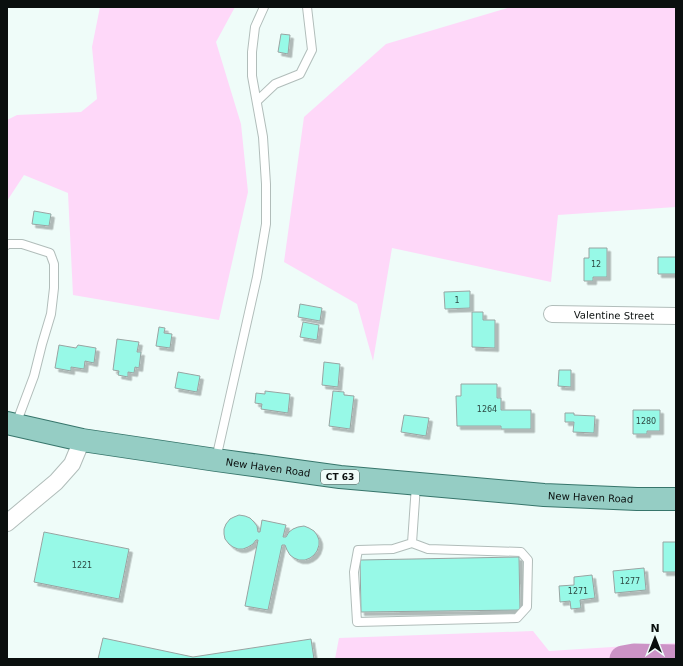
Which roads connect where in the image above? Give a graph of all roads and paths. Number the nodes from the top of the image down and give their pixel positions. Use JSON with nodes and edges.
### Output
{"nodes":[{"id":1,"x":264,"y":7,"type":"edge"},
{"id":2,"x":307,"y":7,"type":"edge"},
{"id":3,"x":257,"y":101,"type":"junction"},
{"id":4,"x":7,"y":245,"type":"edge"},
{"id":5,"x":552,"y":314,"type":"dead end"},
{"id":6,"x":676,"y":316,"type":"edge"},
{"id":7,"x":11,"y":424,"type":"edge"},
{"id":8,"x":82,"y":440,"type":"junction"},
{"id":9,"x":216,"y":460,"type":"junction"},
{"id":10,"x":416,"y":484,"type":"junction"},
{"id":11,"x":676,"y":499,"type":"edge"},
{"id":12,"x":7,"y":523,"type":"edge"},
{"id":13,"x":412,"y":543,"type":"junction"}],
"edges":[{"from":1,"to":3,"type":"lane"},
{"from":2,"to":3,"type":"lane"},
{"from":3,"to":9,"type":"lane"},
{"from":4,"to":7,"type":"lane"},
{"from":5,"to":6,"type":"street","name":"Valentine Street"},
{"from":7,"to":8,"type":"main road","name":"New Haven Road","number":"CT 63"},
{"from":8,"to":9,"type":"main road","name":"New Haven Road","number":"CT 63"},
{"from":8,"to":12,"type":"street"},
{"from":9,"to":10,"type":"main road","name":"New Haven Road","number":"CT 63"},
{"from":10,"to":11,"type":"main road","name":"New Haven Road","number":"CT 63"},
{"from":10,"to":13,"type":"lane"},
{"from":13,"to":13,"type":"lane"}]}
